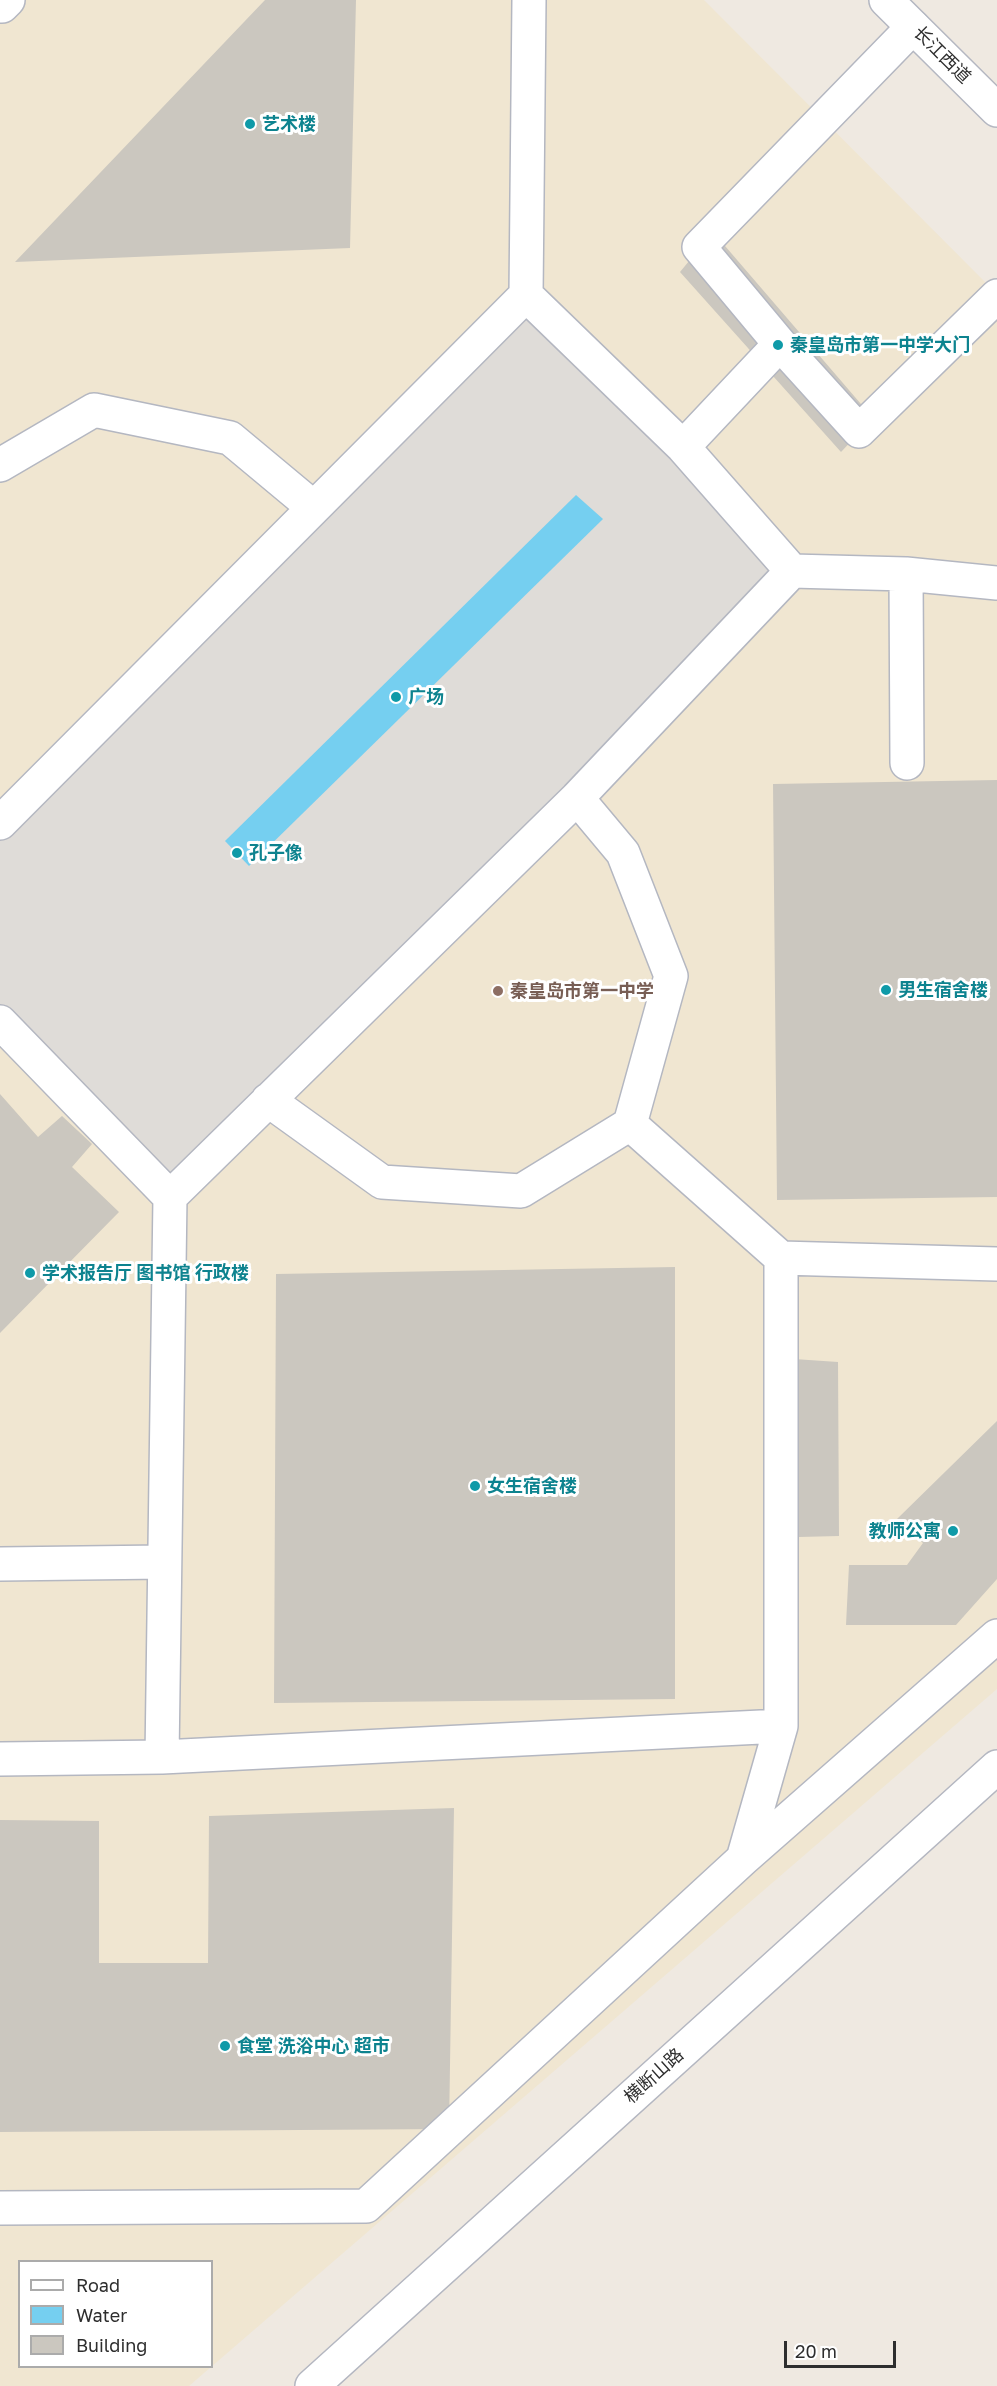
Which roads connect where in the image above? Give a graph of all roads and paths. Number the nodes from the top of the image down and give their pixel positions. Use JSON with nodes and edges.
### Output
{"nodes":[{"id":1,"x":529,"y":0,"type":"edge"},
{"id":2,"x":886,"y":0,"type":"edge"},
{"id":3,"x":913,"y":27,"type":"junction"},
{"id":4,"x":997,"y":110,"type":"edge"},
{"id":5,"x":526,"y":296,"type":"junction"},
{"id":6,"x":997,"y":296,"type":"edge"},
{"id":7,"x":780,"y":344,"type":"junction"},
{"id":8,"x":683,"y":447,"type":"junction"},
{"id":9,"x":0,"y":465,"type":"edge"},
{"id":10,"x":314,"y":508,"type":"junction"},
{"id":11,"x":792,"y":571,"type":"junction"},
{"id":12,"x":906,"y":574,"type":"junction"},
{"id":13,"x":997,"y":582,"type":"edge"},
{"id":14,"x":907,"y":763,"type":"dead end"},
{"id":15,"x":577,"y":798,"type":"junction"},
{"id":16,"x":3,"y":814,"type":"edge"},
{"id":17,"x":0,"y":1022,"type":"edge"},
{"id":18,"x":268,"y":1100,"type":"junction"},
{"id":19,"x":630,"y":1124,"type":"junction"},
{"id":20,"x":170,"y":1197,"type":"junction"},
{"id":21,"x":781,"y":1258,"type":"junction"},
{"id":22,"x":997,"y":1264,"type":"edge"},
{"id":23,"x":164,"y":1562,"type":"junction"},
{"id":24,"x":0,"y":1564,"type":"edge"},
{"id":25,"x":997,"y":1636,"type":"edge"},
{"id":26,"x":781,"y":1726,"type":"junction"},
{"id":27,"x":162,"y":1757,"type":"junction"},
{"id":28,"x":0,"y":1759,"type":"edge"},
{"id":29,"x":997,"y":1767,"type":"edge"},
{"id":30,"x":743,"y":1859,"type":"junction"},
{"id":31,"x":0,"y":2208,"type":"edge"},
{"id":32,"x":312,"y":2386,"type":"edge"}],
"edges":[{"from":1,"to":5,"type":"street"},
{"from":2,"to":3,"type":"street","name":"长江西道"},
{"from":3,"to":4,"type":"street","name":"长江西道"},
{"from":3,"to":7,"type":"street"},
{"from":5,"to":8,"type":"street"},
{"from":5,"to":10,"type":"street"},
{"from":6,"to":7,"type":"street"},
{"from":7,"to":8,"type":"street"},
{"from":8,"to":11,"type":"street"},
{"from":9,"to":10,"type":"street"},
{"from":10,"to":16,"type":"street"},
{"from":11,"to":12,"type":"street"},
{"from":11,"to":15,"type":"street"},
{"from":12,"to":13,"type":"street"},
{"from":12,"to":14,"type":"street"},
{"from":15,"to":18,"type":"street"},
{"from":15,"to":19,"type":"street"},
{"from":17,"to":20,"type":"street"},
{"from":18,"to":19,"type":"street"},
{"from":18,"to":20,"type":"street"},
{"from":19,"to":21,"type":"street"},
{"from":20,"to":23,"type":"street"},
{"from":21,"to":22,"type":"street"},
{"from":21,"to":26,"type":"street"},
{"from":23,"to":24,"type":"street"},
{"from":23,"to":27,"type":"street"},
{"from":25,"to":30,"type":"street"},
{"from":26,"to":27,"type":"street"},
{"from":26,"to":30,"type":"street"},
{"from":27,"to":28,"type":"street"},
{"from":29,"to":32,"type":"street","name":"横断山路"},
{"from":30,"to":31,"type":"street"}]}
